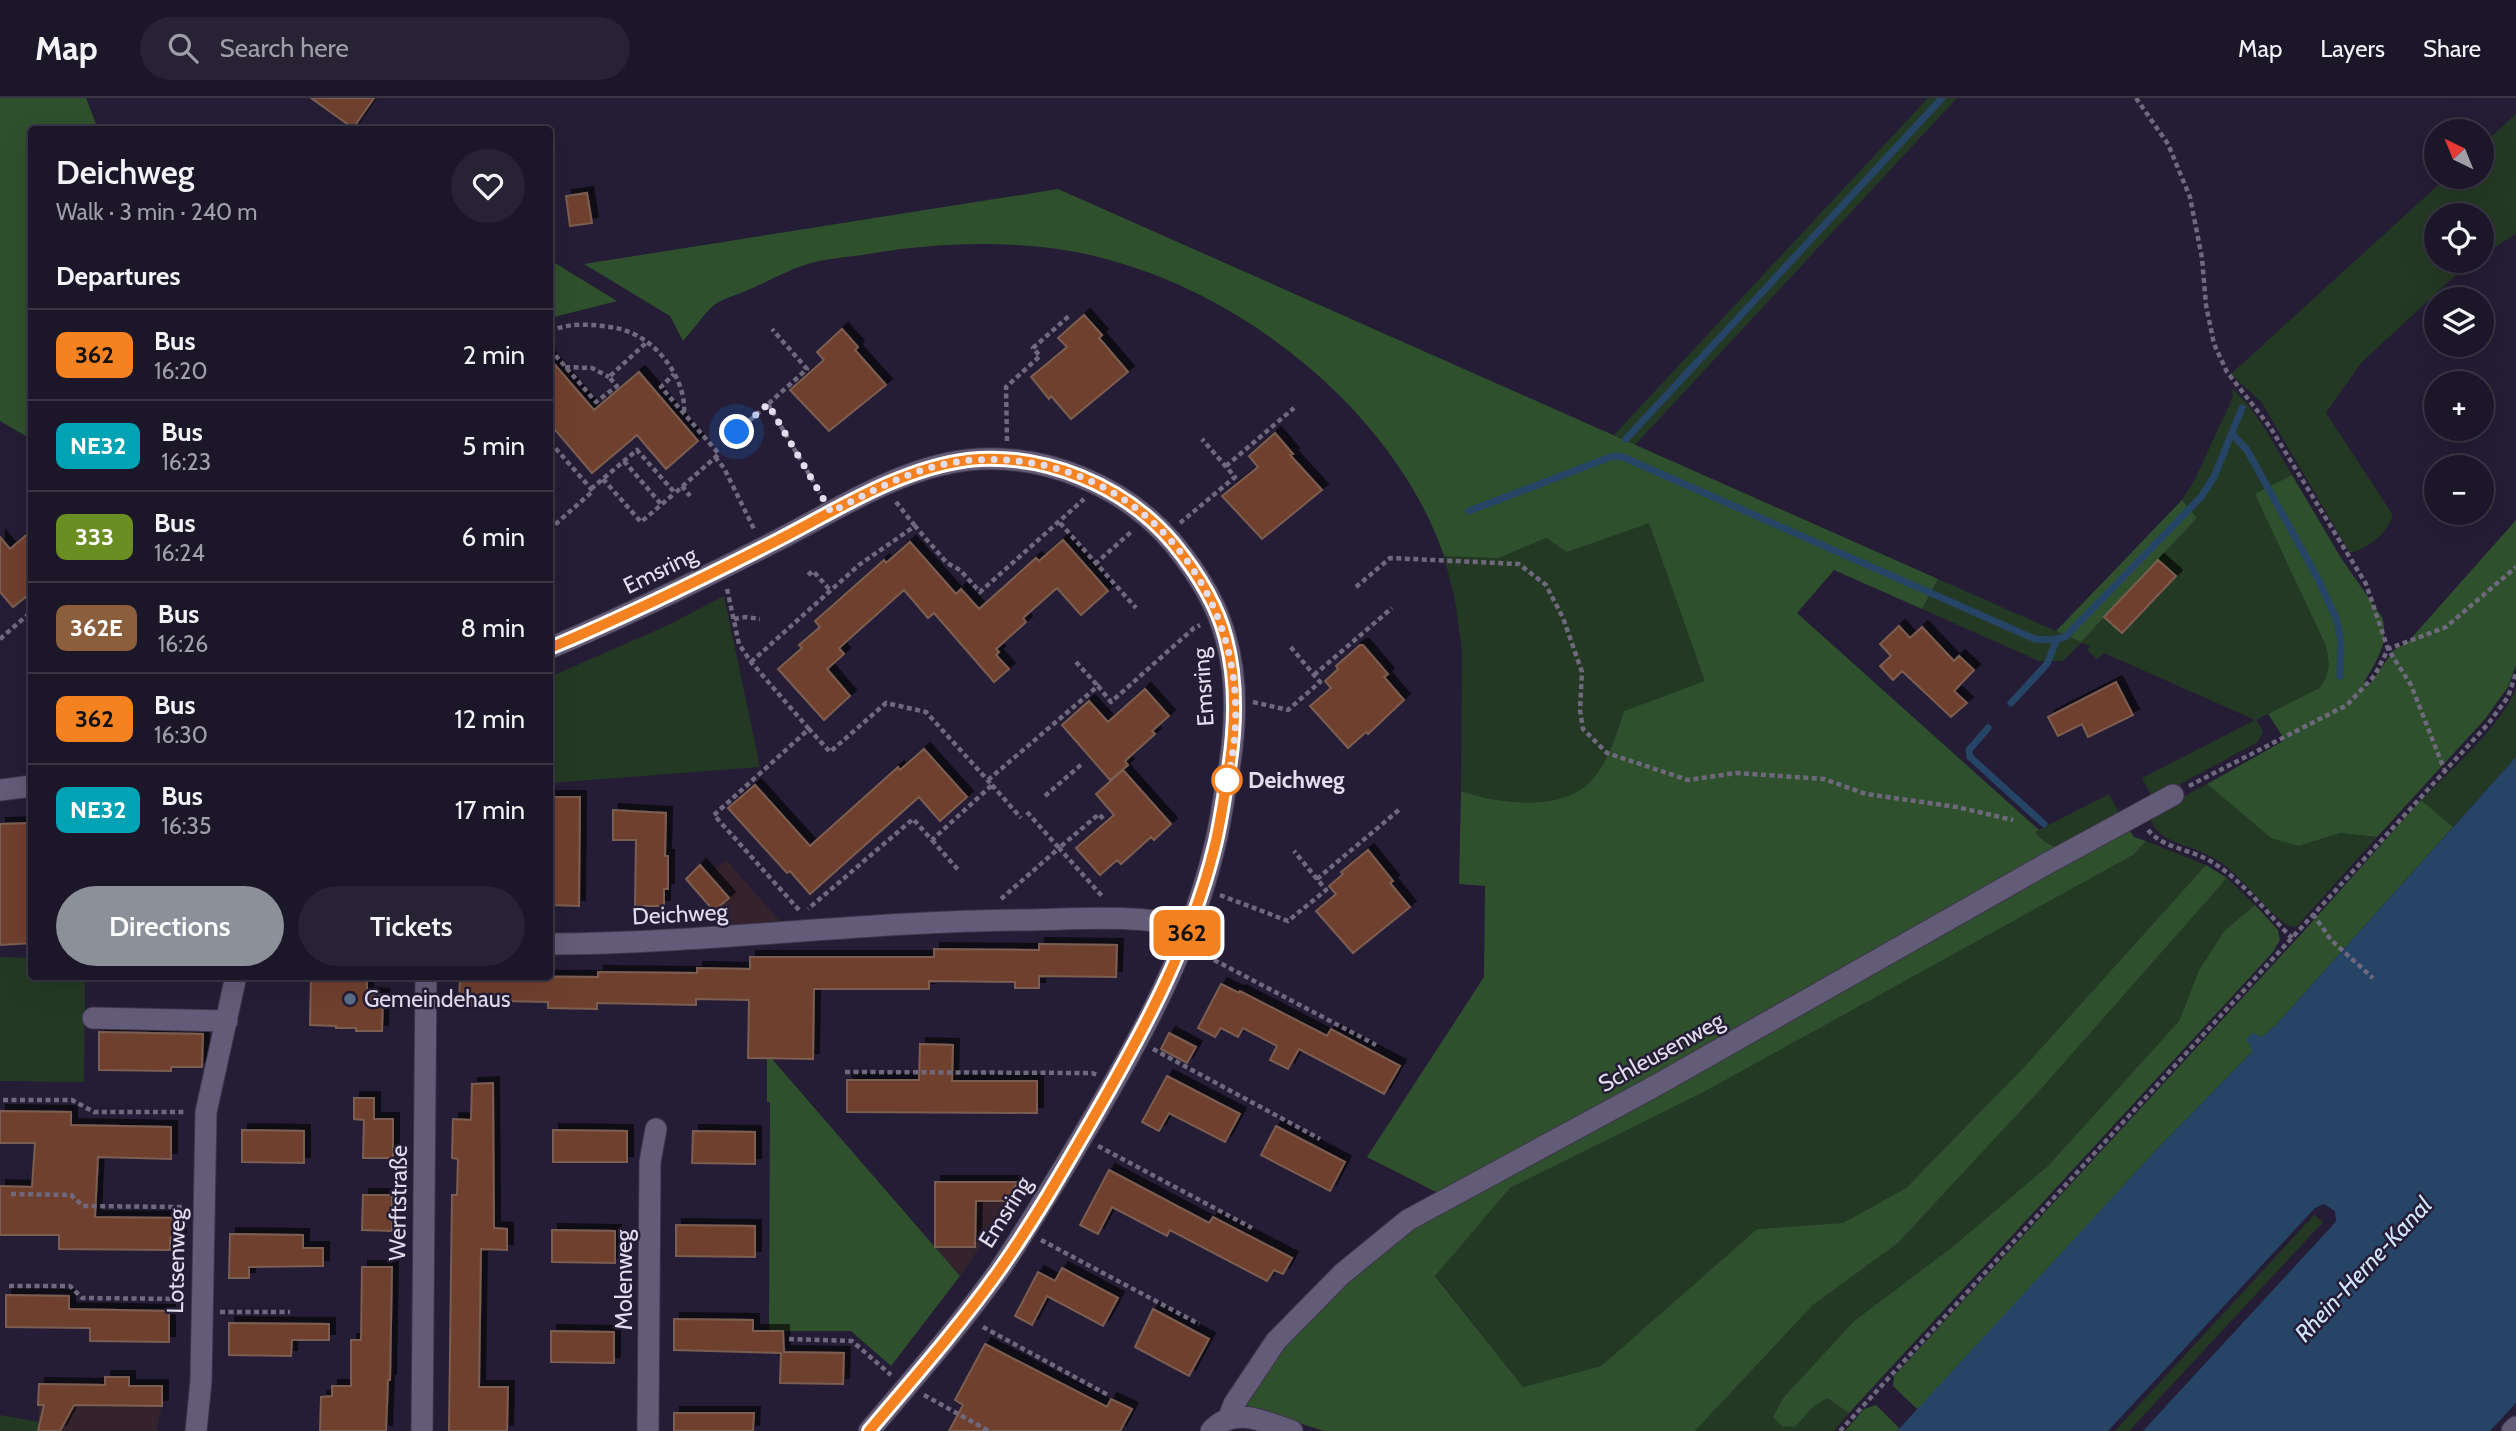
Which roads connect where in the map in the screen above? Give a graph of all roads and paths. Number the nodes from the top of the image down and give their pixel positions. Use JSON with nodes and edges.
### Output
{"nodes":[{"id":1,"x":2136,"y":98,"type":"edge"},
{"id":2,"x":1069,"y":316,"type":"dead end"},
{"id":3,"x":772,"y":329,"type":"dead end"},
{"id":4,"x":553,"y":330,"type":"edge"},
{"id":5,"x":647,"y":342,"type":"junction"},
{"id":6,"x":553,"y":353,"type":"edge"},
{"id":7,"x":565,"y":367,"type":"junction"},
{"id":8,"x":674,"y":374,"type":"junction"},
{"id":9,"x":609,"y":377,"type":"junction"},
{"id":10,"x":768,"y":404,"type":"junction"},
{"id":11,"x":1294,"y":408,"type":"dead end"},
{"id":12,"x":684,"y":413,"type":"junction"},
{"id":13,"x":737,"y":432,"type":"dead end"},
{"id":14,"x":1202,"y":439,"type":"dead end"},
{"id":15,"x":553,"y":445,"type":"edge"},
{"id":16,"x":715,"y":457,"type":"junction"},
{"id":17,"x":1007,"y":459,"type":"junction"},
{"id":18,"x":624,"y":461,"type":"junction"},
{"id":19,"x":1226,"y":466,"type":"junction"},
{"id":20,"x":604,"y":479,"type":"junction"},
{"id":21,"x":1095,"y":483,"type":"junction"},
{"id":22,"x":886,"y":484,"type":"junction"},
{"id":23,"x":682,"y":486,"type":"junction"},
{"id":24,"x":592,"y":489,"type":"junction"},
{"id":25,"x":675,"y":493,"type":"junction"},
{"id":26,"x":690,"y":496,"type":"dead end"},
{"id":27,"x":662,"y":504,"type":"junction"},
{"id":28,"x":831,"y":512,"type":"junction"},
{"id":29,"x":1147,"y":517,"type":"junction"},
{"id":30,"x":1060,"y":523,"type":"junction"},
{"id":31,"x":553,"y":526,"type":"edge"},
{"id":32,"x":915,"y":526,"type":"junction"},
{"id":33,"x":1166,"y":535,"type":"junction"},
{"id":34,"x":763,"y":547,"type":"junction"},
{"id":35,"x":1095,"y":564,"type":"junction"},
{"id":36,"x":2516,"y":567,"type":"edge"},
{"id":37,"x":722,"y":569,"type":"junction"},
{"id":38,"x":808,"y":575,"type":"dead end"},
{"id":39,"x":1356,"y":587,"type":"dead end"},
{"id":40,"x":831,"y":590,"type":"junction"},
{"id":41,"x":1136,"y":608,"type":"dead end"},
{"id":42,"x":1392,"y":608,"type":"dead end"},
{"id":43,"x":28,"y":614,"type":"edge"},
{"id":44,"x":1219,"y":617,"type":"junction"},
{"id":45,"x":734,"y":619,"type":"junction"},
{"id":46,"x":760,"y":619,"type":"dead end"},
{"id":47,"x":0,"y":639,"type":"edge"},
{"id":48,"x":1289,"y":646,"type":"dead end"},
{"id":49,"x":553,"y":647,"type":"edge"},
{"id":50,"x":2388,"y":649,"type":"junction"},
{"id":51,"x":751,"y":662,"type":"junction"},
{"id":52,"x":1076,"y":662,"type":"dead end"},
{"id":53,"x":2516,"y":673,"type":"edge"},
{"id":54,"x":1314,"y":675,"type":"junction"},
{"id":55,"x":1098,"y":686,"type":"junction"},
{"id":56,"x":1235,"y":700,"type":"junction"},
{"id":57,"x":809,"y":729,"type":"junction"},
{"id":58,"x":1083,"y":763,"type":"dead end"},
{"id":59,"x":2444,"y":769,"type":"junction"},
{"id":60,"x":990,"y":783,"type":"junction"},
{"id":61,"x":28,"y":786,"type":"edge"},
{"id":62,"x":0,"y":790,"type":"edge"},
{"id":63,"x":2173,"y":795,"type":"joint"},
{"id":64,"x":1045,"y":796,"type":"dead end"},
{"id":65,"x":1400,"y":809,"type":"dead end"},
{"id":66,"x":1027,"y":811,"type":"dead end"},
{"id":67,"x":2136,"y":816,"type":"junction"},
{"id":68,"x":1021,"y":818,"type":"dead end"},
{"id":69,"x":1104,"y":820,"type":"dead end"},
{"id":70,"x":2013,"y":820,"type":"dead end"},
{"id":71,"x":932,"y":839,"type":"junction"},
{"id":72,"x":1059,"y":848,"type":"junction"},
{"id":73,"x":1294,"y":851,"type":"dead end"},
{"id":74,"x":960,"y":872,"type":"dead end"},
{"id":75,"x":1317,"y":879,"type":"junction"},
{"id":76,"x":1203,"y":888,"type":"junction"},
{"id":77,"x":2313,"y":914,"type":"junction"},
{"id":78,"x":1111,"y":919,"type":"junction"},
{"id":79,"x":995,"y":920,"type":"junction"},
{"id":80,"x":1186,"y":936,"type":"junction"},
{"id":81,"x":2292,"y":938,"type":"junction"},
{"id":82,"x":553,"y":944,"type":"edge"},
{"id":83,"x":2373,"y":978,"type":"dead end"},
{"id":84,"x":235,"y":980,"type":"edge"},
{"id":85,"x":426,"y":980,"type":"edge"},
{"id":86,"x":93,"y":1018,"type":"dead end"},
{"id":87,"x":227,"y":1021,"type":"junction"},
{"id":88,"x":1137,"y":1040,"type":"junction"},
{"id":89,"x":1376,"y":1045,"type":"dead end"},
{"id":90,"x":845,"y":1072,"type":"dead end"},
{"id":91,"x":1113,"y":1083,"type":"junction"},
{"id":92,"x":3,"y":1100,"type":"dead end"},
{"id":93,"x":208,"y":1102,"type":"junction"},
{"id":94,"x":656,"y":1129,"type":"dead end"},
{"id":95,"x":1082,"y":1138,"type":"junction"},
{"id":96,"x":1320,"y":1139,"type":"dead end"},
{"id":97,"x":11,"y":1194,"type":"dead end"},
{"id":98,"x":203,"y":1207,"type":"junction"},
{"id":99,"x":1252,"y":1228,"type":"dead end"},
{"id":100,"x":1025,"y":1231,"type":"junction"},
{"id":101,"x":9,"y":1286,"type":"dead end"},
{"id":102,"x":202,"y":1305,"type":"junction"},
{"id":103,"x":290,"y":1312,"type":"dead end"},
{"id":104,"x":963,"y":1317,"type":"junction"},
{"id":105,"x":1199,"y":1324,"type":"dead end"},
{"id":106,"x":789,"y":1339,"type":"dead end"},
{"id":107,"x":907,"y":1386,"type":"junction"},
{"id":108,"x":1108,"y":1395,"type":"dead end"},
{"id":109,"x":1229,"y":1417,"type":"junction"},
{"id":110,"x":2516,"y":1427,"type":"edge"},
{"id":111,"x":196,"y":1431,"type":"edge"},
{"id":112,"x":422,"y":1431,"type":"edge"},
{"id":113,"x":648,"y":1431,"type":"edge"},
{"id":114,"x":869,"y":1431,"type":"edge"},
{"id":115,"x":989,"y":1431,"type":"edge"},
{"id":116,"x":1212,"y":1431,"type":"edge"},
{"id":117,"x":1292,"y":1431,"type":"edge"},
{"id":118,"x":1840,"y":1431,"type":"edge"},
{"id":119,"x":2512,"y":1431,"type":"edge"}],
"edges":[{"from":1,"to":50,"type":"path"},
{"from":2,"to":17,"type":"path"},
{"from":3,"to":10,"type":"path"},
{"from":4,"to":5,"type":"path"},
{"from":5,"to":8,"type":"path"},
{"from":5,"to":9,"type":"path"},
{"from":6,"to":7,"type":"path"},
{"from":7,"to":9,"type":"path"},
{"from":7,"to":9,"type":"path"},
{"from":8,"to":12,"type":"path"},
{"from":8,"to":12,"type":"path"},
{"from":10,"to":13,"type":"path"},
{"from":10,"to":28,"type":"path"},
{"from":11,"to":19,"type":"path"},
{"from":12,"to":16,"type":"path"},
{"from":14,"to":19,"type":"path"},
{"from":15,"to":24,"type":"path"},
{"from":16,"to":23,"type":"path"},
{"from":16,"to":34,"type":"path"},
{"from":17,"to":21,"type":"street","name":"Emsring"},
{"from":17,"to":22,"type":"street","name":"Emsring"},
{"from":18,"to":20,"type":"path"},
{"from":18,"to":25,"type":"path"},
{"from":18,"to":27,"type":"path"},
{"from":19,"to":33,"type":"path"},
{"from":20,"to":24,"type":"path"},
{"from":20,"to":27,"type":"path"},
{"from":21,"to":29,"type":"street","name":"Emsring"},
{"from":21,"to":30,"type":"path"},
{"from":22,"to":28,"type":"street","name":"Emsring"},
{"from":22,"to":32,"type":"path"},
{"from":23,"to":25,"type":"path"},
{"from":23,"to":26,"type":"path"},
{"from":24,"to":31,"type":"path"},
{"from":25,"to":27,"type":"path"},
{"from":28,"to":34,"type":"street","name":"Emsring"},
{"from":29,"to":33,"type":"street","name":"Emsring"},
{"from":29,"to":35,"type":"path"},
{"from":30,"to":32,"type":"path"},
{"from":30,"to":35,"type":"path"},
{"from":32,"to":40,"type":"path"},
{"from":33,"to":44,"type":"street","name":"Emsring"},
{"from":34,"to":37,"type":"street","name":"Emsring"},
{"from":35,"to":41,"type":"path"},
{"from":36,"to":50,"type":"path"},
{"from":37,"to":45,"type":"path"},
{"from":37,"to":49,"type":"street","name":"Emsring"},
{"from":38,"to":40,"type":"path"},
{"from":39,"to":70,"type":"path"},
{"from":40,"to":51,"type":"path"},
{"from":42,"to":54,"type":"path"},
{"from":43,"to":47,"type":"path"},
{"from":44,"to":55,"type":"path"},
{"from":44,"to":56,"type":"street","name":"Emsring"},
{"from":45,"to":46,"type":"path"},
{"from":45,"to":51,"type":"path"},
{"from":48,"to":54,"type":"path"},
{"from":50,"to":59,"type":"path"},
{"from":50,"to":63,"type":"path"},
{"from":51,"to":57,"type":"path"},
{"from":52,"to":55,"type":"path"},
{"from":53,"to":59,"type":"path"},
{"from":54,"to":56,"type":"path"},
{"from":55,"to":60,"type":"path"},
{"from":56,"to":76,"type":"street","name":"Emsring"},
{"from":57,"to":60,"type":"path"},
{"from":57,"to":71,"type":"path"},
{"from":58,"to":64,"type":"path"},
{"from":59,"to":77,"type":"path"},
{"from":60,"to":68,"type":"path"},
{"from":60,"to":71,"type":"path"},
{"from":61,"to":62,"type":"street"},
{"from":63,"to":67,"type":"street","name":"Schleusenweg"},
{"from":65,"to":75,"type":"path"},
{"from":66,"to":72,"type":"path"},
{"from":67,"to":81,"type":"path"},
{"from":67,"to":109,"type":"street","name":"Schleusenweg"},
{"from":69,"to":72,"type":"path"},
{"from":71,"to":74,"type":"path"},
{"from":72,"to":78,"type":"path"},
{"from":72,"to":79,"type":"path"},
{"from":73,"to":75,"type":"path"},
{"from":75,"to":76,"type":"path"},
{"from":76,"to":80,"type":"street","name":"Emsring"},
{"from":77,"to":81,"type":"path"},
{"from":77,"to":83,"type":"path"},
{"from":78,"to":79,"type":"street","name":"Deichweg"},
{"from":78,"to":80,"type":"street","name":"Deichweg"},
{"from":79,"to":82,"type":"street","name":"Deichweg"},
{"from":80,"to":88,"type":"street","name":"Emsring"},
{"from":80,"to":89,"type":"path"},
{"from":81,"to":118,"type":"path"},
{"from":84,"to":87,"type":"street","name":"Lotsenweg"},
{"from":85,"to":112,"type":"street","name":"Werftstraße"},
{"from":86,"to":87,"type":"street"},
{"from":87,"to":93,"type":"street","name":"Lotsenweg"},
{"from":88,"to":91,"type":"street","name":"Emsring"},
{"from":88,"to":96,"type":"path"},
{"from":90,"to":91,"type":"path"},
{"from":91,"to":95,"type":"street","name":"Emsring"},
{"from":92,"to":93,"type":"path"},
{"from":93,"to":98,"type":"street","name":"Lotsenweg"},
{"from":94,"to":113,"type":"street","name":"Molenweg"},
{"from":95,"to":99,"type":"path"},
{"from":95,"to":100,"type":"street","name":"Emsring"},
{"from":97,"to":98,"type":"path"},
{"from":98,"to":102,"type":"street","name":"Lotsenweg"},
{"from":100,"to":104,"type":"street","name":"Emsring"},
{"from":100,"to":105,"type":"path"},
{"from":101,"to":102,"type":"path"},
{"from":102,"to":103,"type":"path"},
{"from":102,"to":111,"type":"street","name":"Lotsenweg"},
{"from":104,"to":107,"type":"street","name":"Emsring"},
{"from":104,"to":108,"type":"path"},
{"from":106,"to":107,"type":"path"},
{"from":107,"to":114,"type":"street","name":"Emsring"},
{"from":107,"to":115,"type":"path"},
{"from":109,"to":116,"type":"street","name":"Schleusenweg"},
{"from":109,"to":117,"type":"street"},
{"from":110,"to":119,"type":"street"}]}
